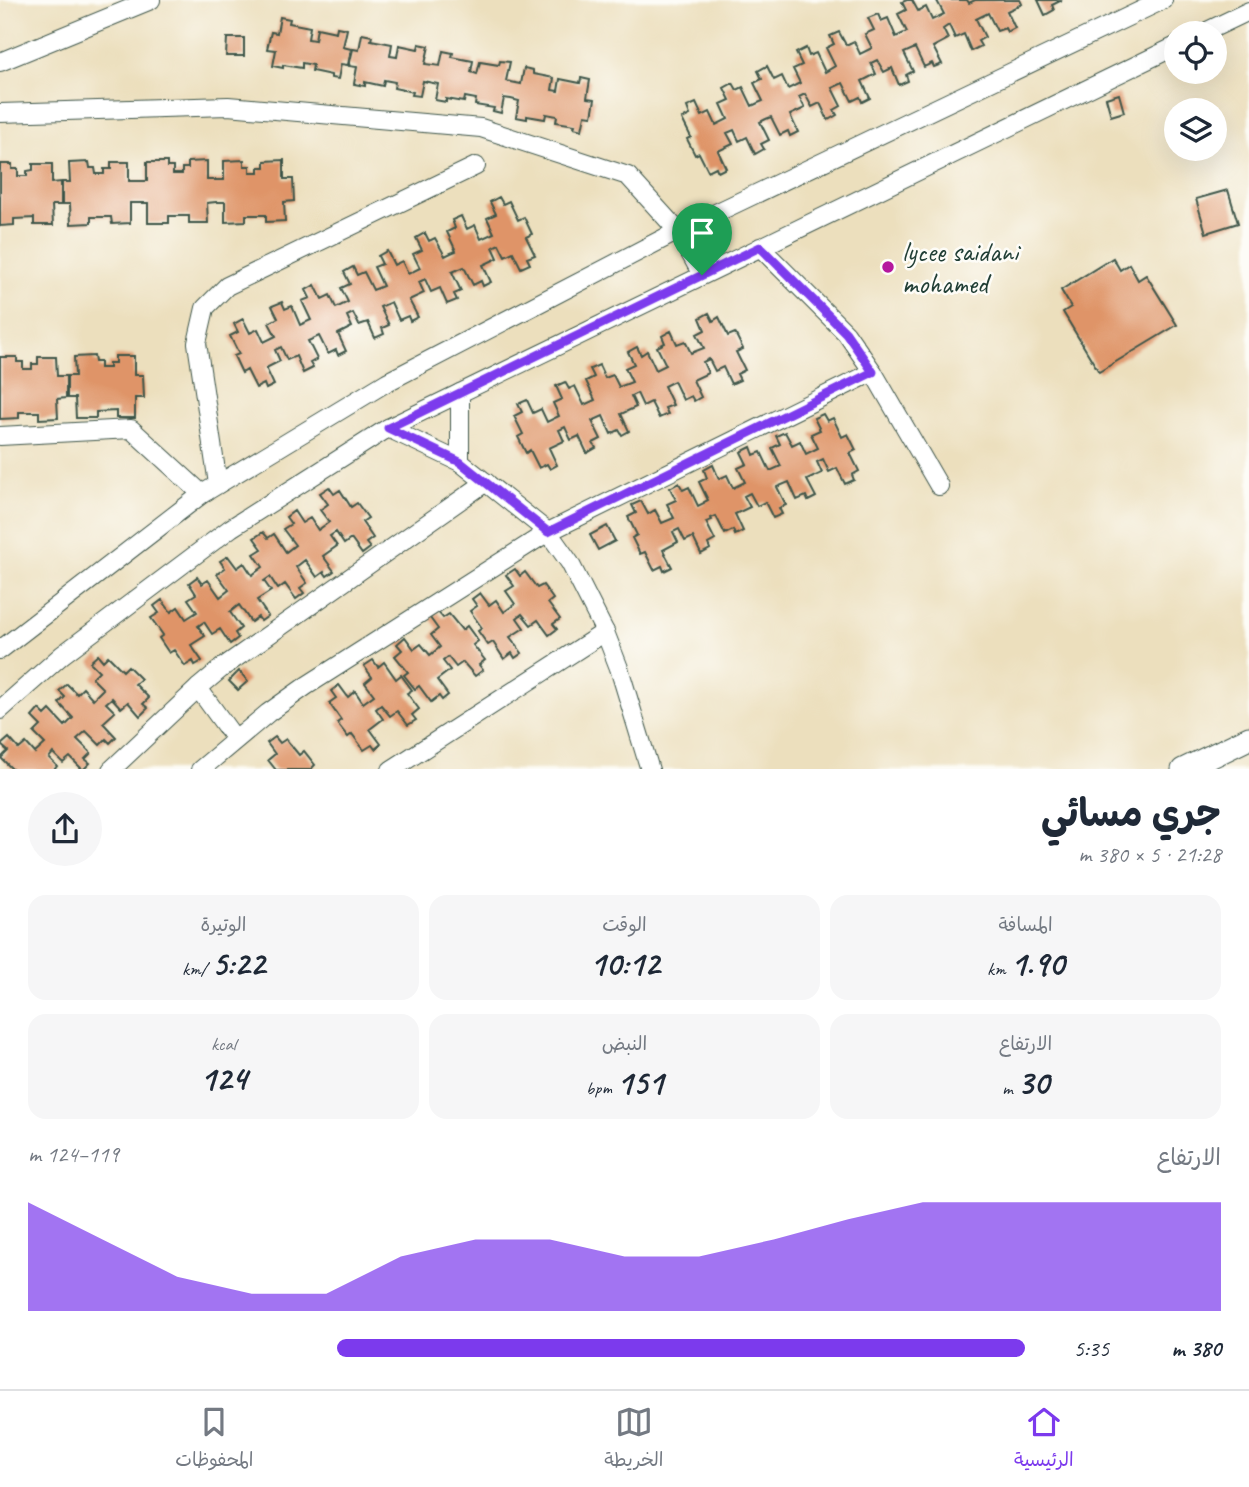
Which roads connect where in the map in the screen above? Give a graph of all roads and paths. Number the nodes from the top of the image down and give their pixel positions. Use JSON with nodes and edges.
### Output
{"nodes":[{"id":1,"x":151,"y":0,"type":"edge"},
{"id":2,"x":1163,"y":0,"type":"edge"},
{"id":3,"x":1249,"y":11,"type":"edge"},
{"id":4,"x":1227,"y":22,"type":"edge"},
{"id":5,"x":1164,"y":52,"type":"edge"},
{"id":6,"x":0,"y":62,"type":"edge"},
{"id":7,"x":0,"y":113,"type":"edge"},
{"id":8,"x":476,"y":166,"type":"dead end"},
{"id":9,"x":678,"y":231,"type":"junction"},
{"id":10,"x":760,"y":247,"type":"junction"},
{"id":11,"x":702,"y":275,"type":"junction"},
{"id":12,"x":873,"y":372,"type":"junction"},
{"id":13,"x":460,"y":393,"type":"junction"},
{"id":14,"x":388,"y":428,"type":"junction"},
{"id":15,"x":0,"y":436,"type":"edge"},
{"id":16,"x":460,"y":462,"type":"junction"},
{"id":17,"x":486,"y":482,"type":"junction"},
{"id":18,"x":218,"y":484,"type":"junction"},
{"id":19,"x":939,"y":486,"type":"dead end"},
{"id":20,"x":202,"y":494,"type":"junction"},
{"id":21,"x":548,"y":532,"type":"junction"},
{"id":22,"x":605,"y":632,"type":"junction"},
{"id":23,"x":0,"y":650,"type":"edge"},
{"id":24,"x":198,"y":688,"type":"junction"},
{"id":25,"x":0,"y":710,"type":"edge"},
{"id":26,"x":235,"y":738,"type":"junction"},
{"id":27,"x":1249,"y":738,"type":"edge"},
{"id":28,"x":111,"y":769,"type":"edge"},
{"id":29,"x":200,"y":769,"type":"edge"},
{"id":30,"x":391,"y":769,"type":"edge"},
{"id":31,"x":650,"y":769,"type":"edge"},
{"id":32,"x":1183,"y":769,"type":"edge"}],
"edges":[{"from":1,"to":6,"type":"street"},
{"from":2,"to":9,"type":"street"},
{"from":3,"to":4,"type":"street"},
{"from":5,"to":10,"type":"street"},
{"from":7,"to":9,"type":"street"},
{"from":8,"to":18,"type":"street"},
{"from":9,"to":11,"type":"street"},
{"from":9,"to":18,"type":"street"},
{"from":10,"to":11,"type":"street"},
{"from":10,"to":12,"type":"street"},
{"from":11,"to":13,"type":"street"},
{"from":12,"to":19,"type":"street"},
{"from":12,"to":21,"type":"street"},
{"from":13,"to":14,"type":"street"},
{"from":13,"to":16,"type":"street"},
{"from":14,"to":16,"type":"street"},
{"from":14,"to":25,"type":"street"},
{"from":15,"to":20,"type":"street"},
{"from":16,"to":17,"type":"street"},
{"from":17,"to":21,"type":"street"},
{"from":17,"to":24,"type":"street"},
{"from":18,"to":20,"type":"street"},
{"from":20,"to":23,"type":"street"},
{"from":21,"to":22,"type":"street"},
{"from":21,"to":26,"type":"street"},
{"from":22,"to":30,"type":"street"},
{"from":22,"to":31,"type":"street"},
{"from":24,"to":26,"type":"street"},
{"from":24,"to":28,"type":"street"},
{"from":26,"to":29,"type":"street"},
{"from":27,"to":32,"type":"street"}]}
